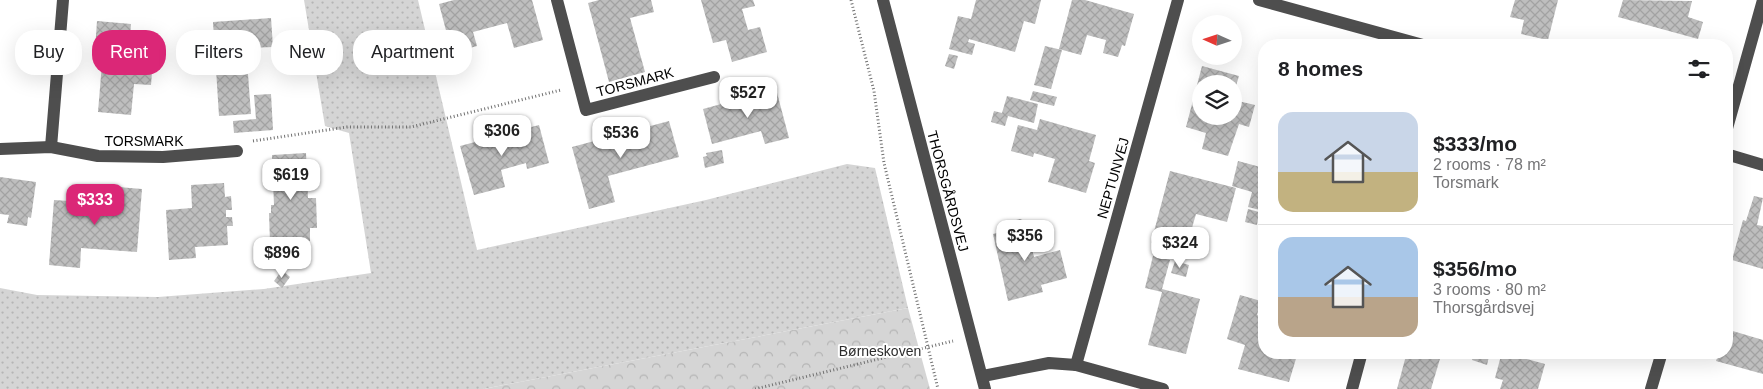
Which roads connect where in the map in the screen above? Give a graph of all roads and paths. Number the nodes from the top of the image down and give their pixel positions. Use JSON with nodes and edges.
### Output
{"nodes":[{"id":1,"x":63,"y":0,"type":"edge"},
{"id":2,"x":557,"y":0,"type":"edge"},
{"id":3,"x":851,"y":0,"type":"edge"},
{"id":4,"x":882,"y":0,"type":"edge"},
{"id":5,"x":1178,"y":0,"type":"edge"},
{"id":6,"x":1260,"y":0,"type":"edge"},
{"id":7,"x":1763,"y":0,"type":"edge"},
{"id":8,"x":1401,"y":39,"type":"edge"},
{"id":9,"x":714,"y":77,"type":"dead end"},
{"id":10,"x":579,"y":85,"type":"junction"},
{"id":11,"x":1733,"y":107,"type":"edge"},
{"id":12,"x":51,"y":148,"type":"junction"},
{"id":13,"x":0,"y":149,"type":"edge"},
{"id":14,"x":237,"y":152,"type":"joint"},
{"id":15,"x":1733,"y":156,"type":"edge"},
{"id":16,"x":1763,"y":165,"type":"edge"},
{"id":17,"x":971,"y":337,"type":"junction"},
{"id":18,"x":929,"y":347,"type":"junction"},
{"id":19,"x":1360,"y":359,"type":"edge"},
{"id":20,"x":1660,"y":359,"type":"edge"},
{"id":21,"x":1076,"y":364,"type":"junction"},
{"id":22,"x":984,"y":383,"type":"edge"},
{"id":23,"x":755,"y":389,"type":"edge"},
{"id":24,"x":938,"y":389,"type":"edge"},
{"id":25,"x":1163,"y":389,"type":"edge"},
{"id":26,"x":1352,"y":389,"type":"edge"},
{"id":27,"x":1651,"y":389,"type":"edge"}],
"edges":[{"from":1,"to":12,"type":"street"},
{"from":2,"to":10,"type":"street","name":"TORSMARK"},
{"from":3,"to":18,"type":"path"},
{"from":4,"to":17,"type":"street","name":"THORSGÅRDSVEJ"},
{"from":5,"to":21,"type":"street","name":"NEPTUNVEJ"},
{"from":6,"to":8,"type":"street"},
{"from":7,"to":11,"type":"street"},
{"from":9,"to":10,"type":"street","name":"TORSMARK"},
{"from":10,"to":14,"type":"path"},
{"from":12,"to":13,"type":"street","name":"TORSMARK"},
{"from":12,"to":14,"type":"street","name":"TORSMARK"},
{"from":15,"to":16,"type":"street"},
{"from":17,"to":18,"type":"path"},
{"from":17,"to":22,"type":"street","name":"THORSGÅRDSVEJ"},
{"from":18,"to":23,"type":"path"},
{"from":18,"to":24,"type":"path"},
{"from":19,"to":26,"type":"street"},
{"from":20,"to":27,"type":"street"},
{"from":21,"to":22,"type":"street"},
{"from":21,"to":25,"type":"street"}]}
